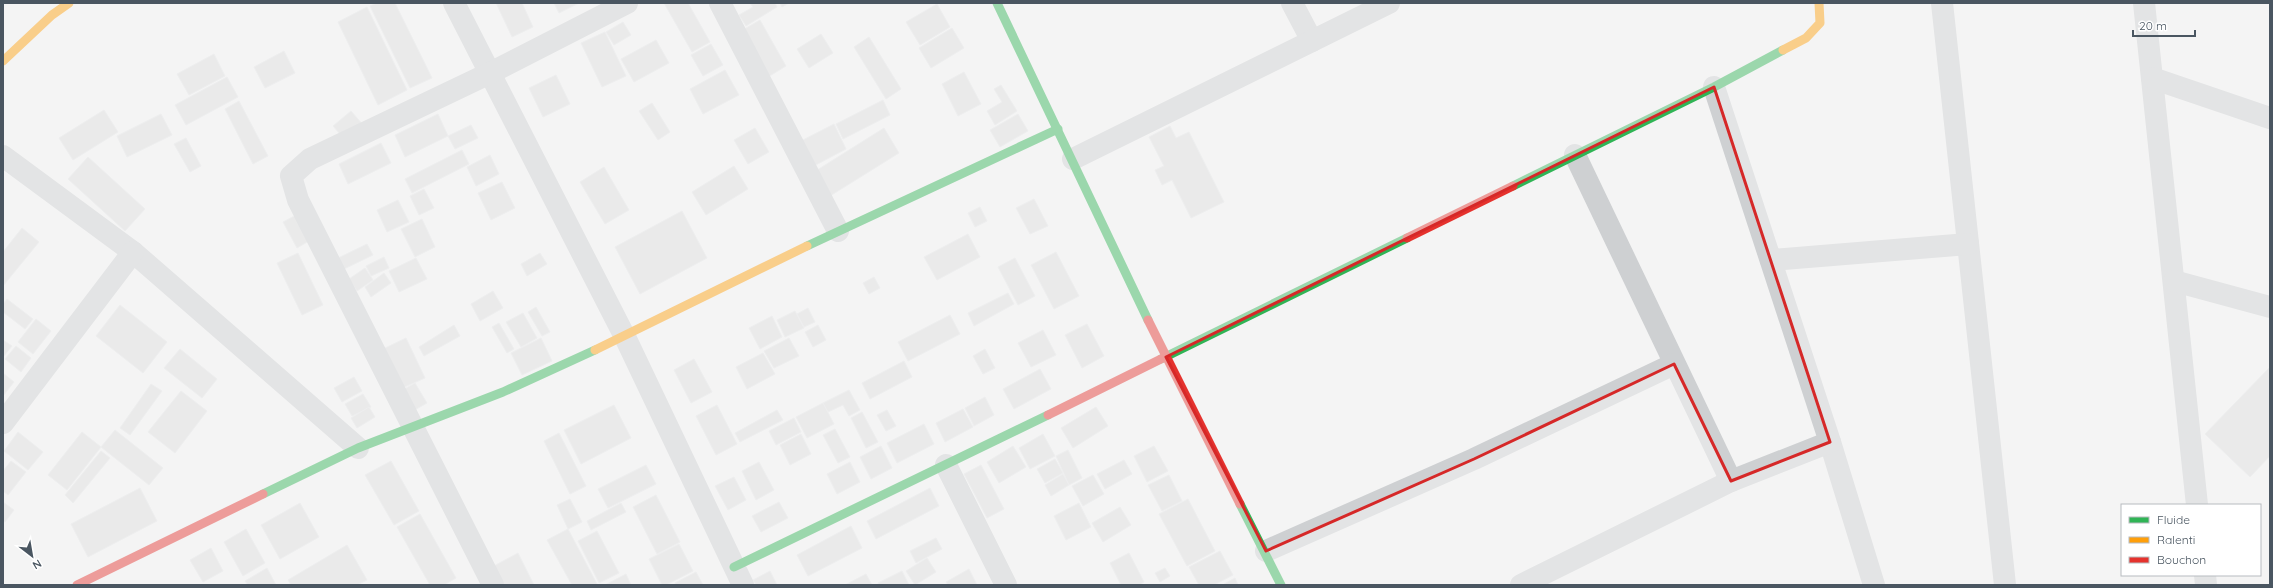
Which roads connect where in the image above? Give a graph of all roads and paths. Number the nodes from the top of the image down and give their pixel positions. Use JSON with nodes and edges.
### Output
{"nodes":[{"id":1,"x":69,"y":3,"type":"edge"},
{"id":2,"x":454,"y":3,"type":"edge"},
{"id":3,"x":627,"y":3,"type":"edge"},
{"id":4,"x":720,"y":3,"type":"edge"},
{"id":5,"x":997,"y":3,"type":"edge"},
{"id":6,"x":1292,"y":3,"type":"edge"},
{"id":7,"x":1389,"y":3,"type":"edge"},
{"id":8,"x":1819,"y":3,"type":"edge"},
{"id":9,"x":1942,"y":3,"type":"edge"},
{"id":10,"x":2144,"y":3,"type":"edge"},
{"id":11,"x":1312,"y":41,"type":"junction"},
{"id":12,"x":3,"y":61,"type":"edge"},
{"id":13,"x":490,"y":73,"type":"junction"},
{"id":14,"x":2152,"y":78,"type":"junction"},
{"id":15,"x":1714,"y":87,"type":"junction"},
{"id":16,"x":2270,"y":118,"type":"edge"},
{"id":17,"x":1058,"y":129,"type":"junction"},
{"id":18,"x":1575,"y":155,"type":"junction"},
{"id":19,"x":3,"y":156,"type":"edge"},
{"id":20,"x":1073,"y":159,"type":"junction"},
{"id":21,"x":838,"y":231,"type":"junction"},
{"id":22,"x":1968,"y":244,"type":"junction"},
{"id":23,"x":133,"y":252,"type":"junction"},
{"id":24,"x":1771,"y":260,"type":"junction"},
{"id":25,"x":2174,"y":281,"type":"junction"},
{"id":26,"x":2270,"y":307,"type":"edge"},
{"id":27,"x":625,"y":337,"type":"junction"},
{"id":28,"x":1166,"y":357,"type":"junction"},
{"id":29,"x":1674,"y":364,"type":"junction"},
{"id":30,"x":3,"y":423,"type":"edge"},
{"id":31,"x":412,"y":428,"type":"junction"},
{"id":32,"x":1830,"y":442,"type":"junction"},
{"id":33,"x":358,"y":448,"type":"junction"},
{"id":34,"x":946,"y":465,"type":"junction"},
{"id":35,"x":1731,"y":481,"type":"junction"},
{"id":36,"x":2197,"y":504,"type":"edge"},
{"id":37,"x":1266,"y":551,"type":"junction"},
{"id":38,"x":739,"y":576,"type":"edge"},
{"id":39,"x":79,"y":585,"type":"edge"},
{"id":40,"x":492,"y":585,"type":"edge"},
{"id":41,"x":1006,"y":585,"type":"edge"},
{"id":42,"x":1281,"y":585,"type":"edge"},
{"id":43,"x":1521,"y":585,"type":"edge"},
{"id":44,"x":1874,"y":585,"type":"edge"},
{"id":45,"x":2005,"y":585,"type":"edge"}],
"edges":[{"from":1,"to":12,"type":"street"},
{"from":2,"to":13,"type":"street"},
{"from":3,"to":13,"type":"street"},
{"from":4,"to":21,"type":"street"},
{"from":5,"to":17,"type":"street"},
{"from":6,"to":11,"type":"street"},
{"from":7,"to":11,"type":"street"},
{"from":8,"to":15,"type":"street"},
{"from":9,"to":22,"type":"street"},
{"from":10,"to":14,"type":"street"},
{"from":11,"to":20,"type":"street"},
{"from":13,"to":27,"type":"street"},
{"from":13,"to":31,"type":"street"},
{"from":14,"to":16,"type":"street"},
{"from":14,"to":25,"type":"street"},
{"from":15,"to":18,"type":"street"},
{"from":15,"to":24,"type":"street"},
{"from":17,"to":20,"type":"street"},
{"from":17,"to":21,"type":"street"},
{"from":18,"to":28,"type":"street"},
{"from":18,"to":29,"type":"street"},
{"from":19,"to":23,"type":"street"},
{"from":20,"to":28,"type":"street"},
{"from":21,"to":27,"type":"street"},
{"from":22,"to":24,"type":"street"},
{"from":22,"to":45,"type":"street"},
{"from":23,"to":30,"type":"street"},
{"from":23,"to":33,"type":"street"},
{"from":24,"to":32,"type":"street"},
{"from":25,"to":26,"type":"street"},
{"from":25,"to":36,"type":"street"},
{"from":27,"to":31,"type":"street"},
{"from":27,"to":38,"type":"street"},
{"from":28,"to":34,"type":"street"},
{"from":28,"to":37,"type":"street"},
{"from":29,"to":35,"type":"street"},
{"from":29,"to":37,"type":"street"},
{"from":31,"to":33,"type":"street"},
{"from":31,"to":40,"type":"street"},
{"from":32,"to":35,"type":"street"},
{"from":32,"to":44,"type":"street"},
{"from":33,"to":39,"type":"street"},
{"from":34,"to":38,"type":"street"},
{"from":34,"to":41,"type":"street"},
{"from":35,"to":43,"type":"street"},
{"from":37,"to":42,"type":"street"}]}
